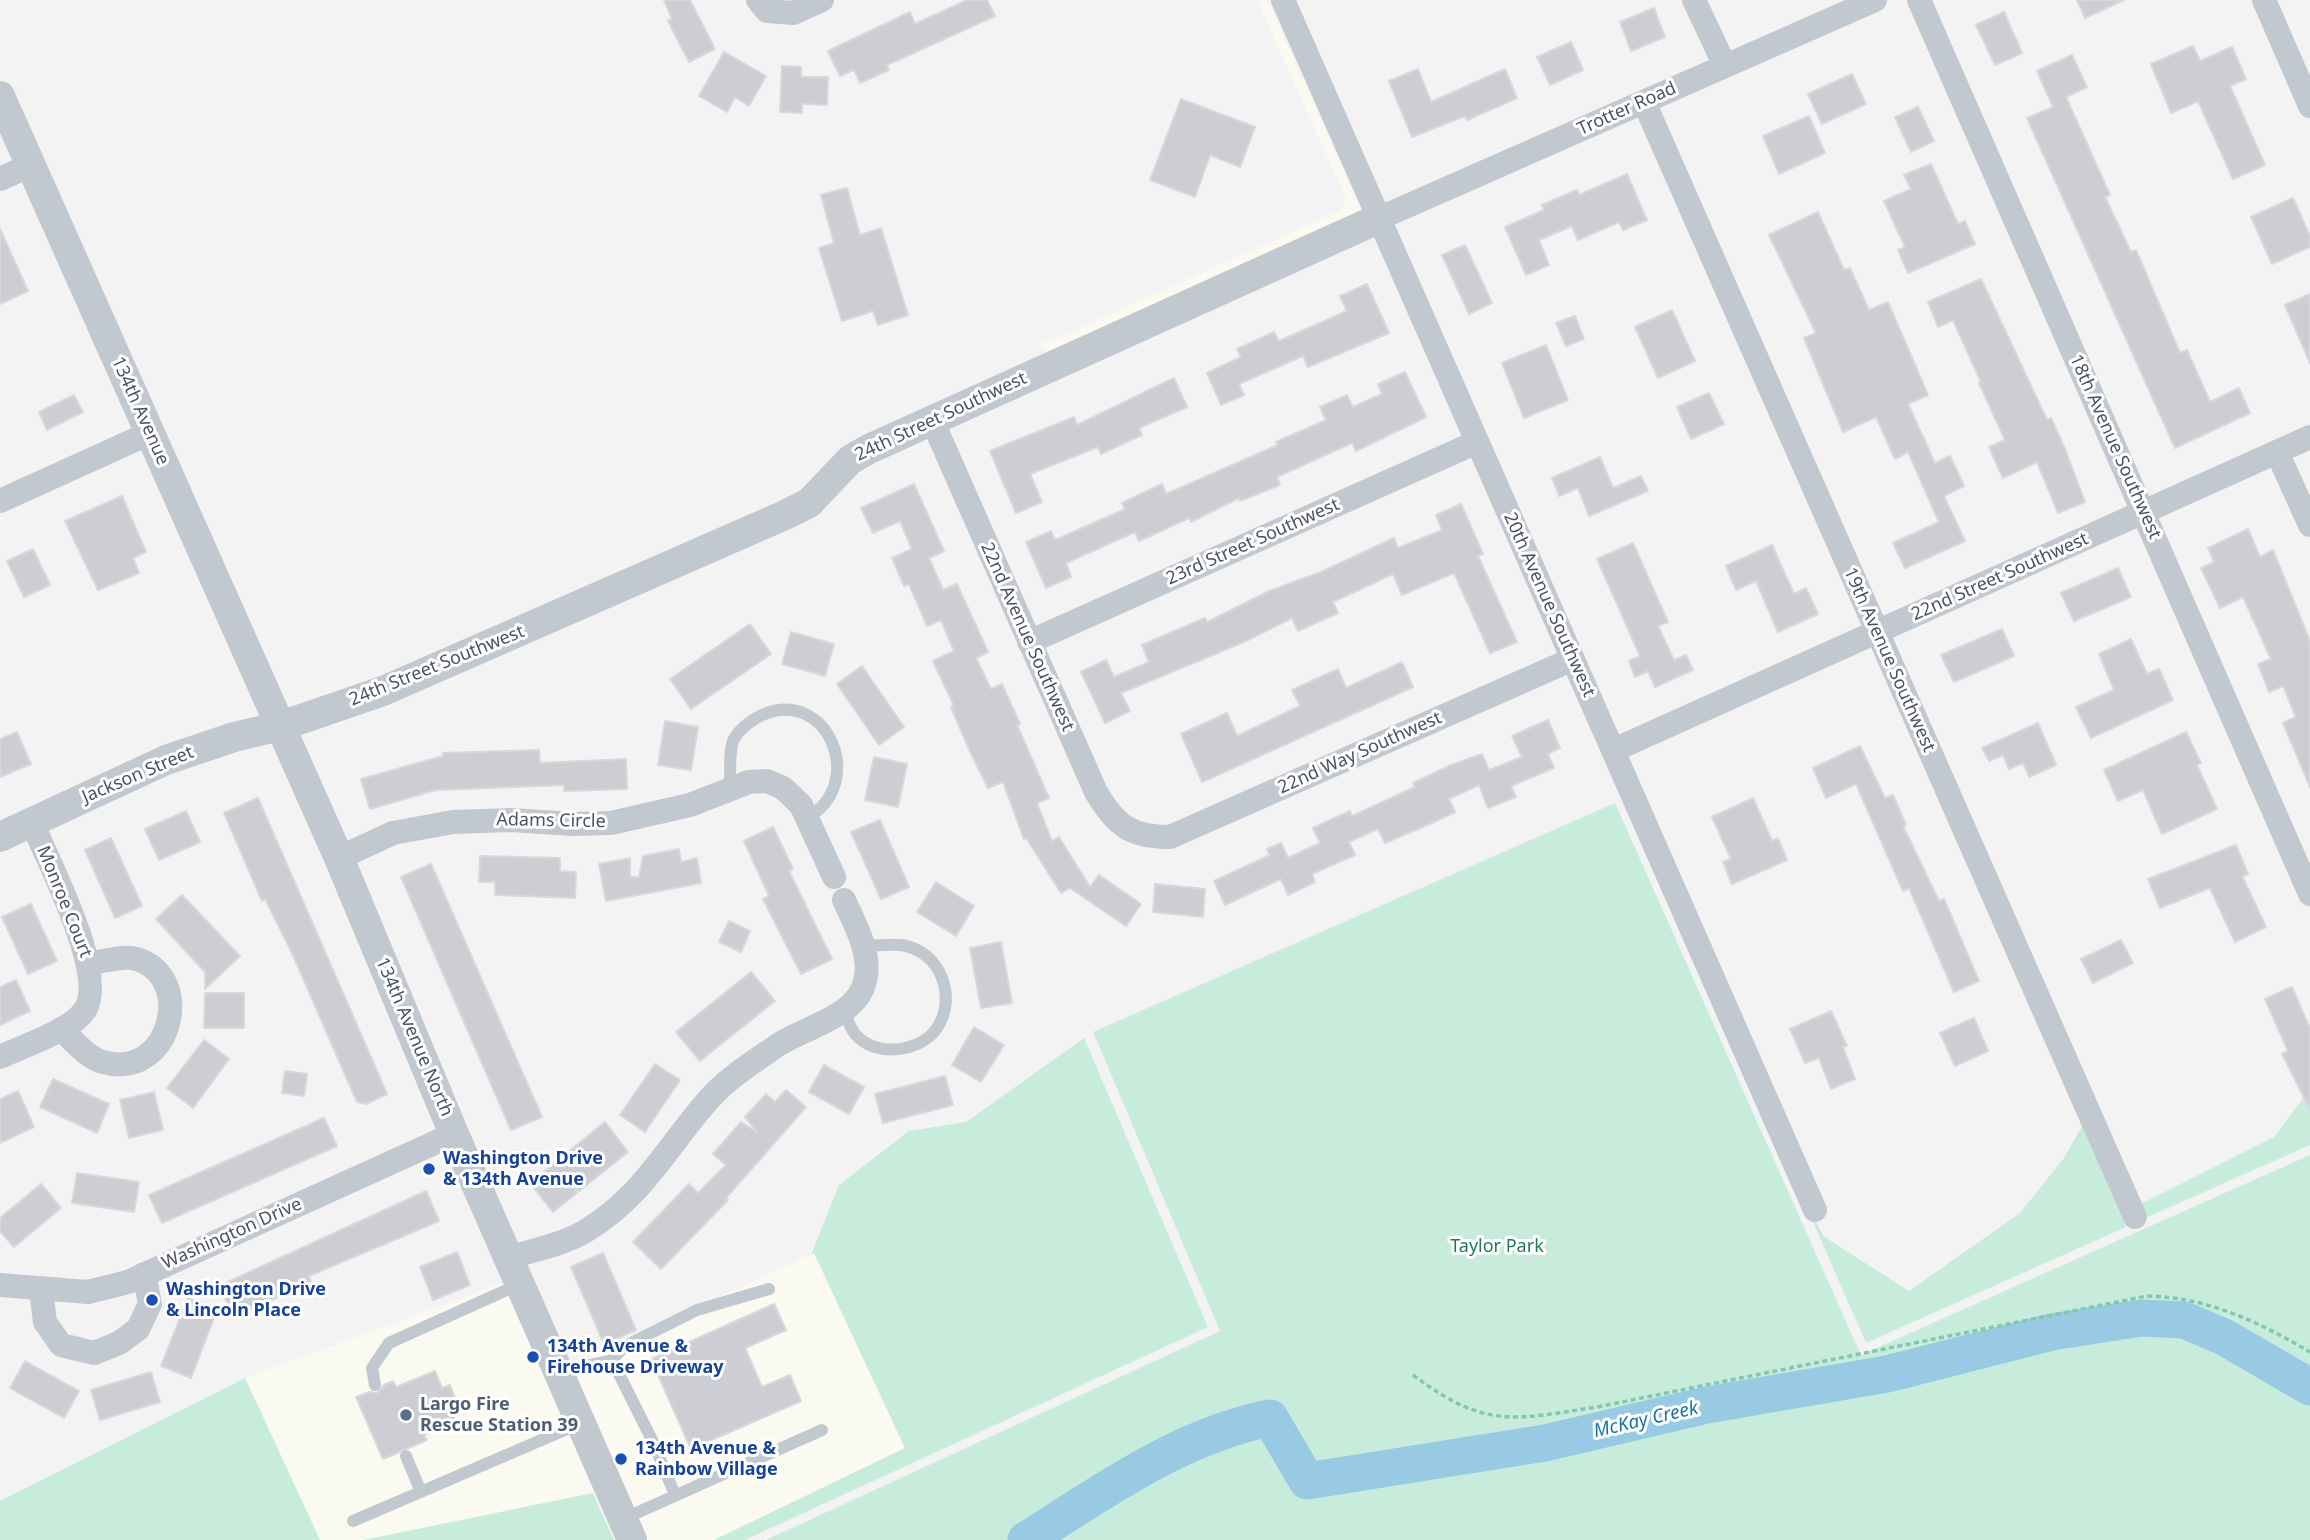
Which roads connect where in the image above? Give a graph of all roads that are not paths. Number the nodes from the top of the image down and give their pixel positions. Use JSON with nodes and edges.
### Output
{"nodes":[{"id":1,"x":822,"y":0,"type":"edge"},
{"id":2,"x":1283,"y":0,"type":"edge"},
{"id":3,"x":1694,"y":0,"type":"edge"},
{"id":4,"x":1875,"y":0,"type":"edge"},
{"id":5,"x":1919,"y":0,"type":"edge"},
{"id":6,"x":2264,"y":0,"type":"edge"},
{"id":7,"x":763,"y":6,"type":"edge"},
{"id":8,"x":1725,"y":66,"type":"junction"},
{"id":9,"x":0,"y":96,"type":"edge"},
{"id":10,"x":1644,"y":102,"type":"junction"},
{"id":11,"x":2310,"y":106,"type":"edge"},
{"id":12,"x":32,"y":165,"type":"junction"},
{"id":13,"x":0,"y":179,"type":"edge"},
{"id":14,"x":1380,"y":218,"type":"junction"},
{"id":15,"x":932,"y":419,"type":"junction"},
{"id":16,"x":150,"y":433,"type":"junction"},
{"id":17,"x":2310,"y":437,"type":"edge"},
{"id":18,"x":1477,"y":442,"type":"junction"},
{"id":19,"x":2277,"y":452,"type":"junction"},
{"id":20,"x":0,"y":501,"type":"edge"},
{"id":21,"x":2144,"y":512,"type":"junction"},
{"id":22,"x":2310,"y":525,"type":"edge"},
{"id":23,"x":1877,"y":632,"type":"junction"},
{"id":24,"x":1029,"y":642,"type":"junction"},
{"id":25,"x":1573,"y":659,"type":"junction"},
{"id":26,"x":281,"y":726,"type":"junction"},
{"id":27,"x":1614,"y":750,"type":"junction"},
{"id":28,"x":730,"y":788,"type":"junction"},
{"id":29,"x":807,"y":818,"type":"junction"},
{"id":30,"x":32,"y":822,"type":"junction"},
{"id":31,"x":0,"y":837,"type":"edge"},
{"id":32,"x":1144,"y":837,"type":"joint"},
{"id":33,"x":339,"y":858,"type":"junction"},
{"id":34,"x":834,"y":877,"type":"dead end"},
{"id":35,"x":2310,"y":894,"type":"edge"},
{"id":36,"x":844,"y":900,"type":"dead end"},
{"id":37,"x":863,"y":946,"type":"junction"},
{"id":38,"x":89,"y":963,"type":"junction"},
{"id":39,"x":844,"y":1010,"type":"junction"},
{"id":40,"x":61,"y":1029,"type":"junction"},
{"id":41,"x":0,"y":1057,"type":"edge"},
{"id":42,"x":454,"y":1134,"type":"junction"},
{"id":43,"x":1815,"y":1210,"type":"dead end"},
{"id":44,"x":2135,"y":1217,"type":"dead end"},
{"id":45,"x":514,"y":1271,"type":"junction"},
{"id":46,"x":144,"y":1274,"type":"junction"},
{"id":47,"x":0,"y":1285,"type":"edge"},
{"id":48,"x":769,"y":1289,"type":"dead end"},
{"id":49,"x":41,"y":1290,"type":"junction"},
{"id":50,"x":612,"y":1360,"type":"junction"},
{"id":51,"x":561,"y":1378,"type":"junction"},
{"id":52,"x":375,"y":1385,"type":"dead end"},
{"id":53,"x":581,"y":1423,"type":"junction"},
{"id":54,"x":822,"y":1430,"type":"dead end"},
{"id":55,"x":406,"y":1456,"type":"dead end"},
{"id":56,"x":421,"y":1492,"type":"junction"},
{"id":57,"x":675,"y":1495,"type":"junction"},
{"id":58,"x":353,"y":1521,"type":"dead end"},
{"id":59,"x":628,"y":1530,"type":"edge"}],
"edges":[{"from":1,"to":7,"type":"street"},
{"from":2,"to":14,"type":"street","name":"20th Avenue Southwest"},
{"from":3,"to":8,"type":"street"},
{"from":4,"to":8,"type":"street","name":"Trotter Road"},
{"from":5,"to":21,"type":"street","name":"18th Avenue Southwest"},
{"from":6,"to":11,"type":"street"},
{"from":8,"to":10,"type":"street","name":"Trotter Road"},
{"from":9,"to":12,"type":"street","name":"134th Avenue"},
{"from":10,"to":14,"type":"street","name":"Trotter Road"},
{"from":10,"to":23,"type":"street","name":"19th Avenue Southwest"},
{"from":12,"to":13,"type":"street"},
{"from":12,"to":16,"type":"street","name":"134th Avenue"},
{"from":14,"to":15,"type":"street","name":"24th Street Southwest"},
{"from":14,"to":18,"type":"street","name":"20th Avenue Southwest"},
{"from":15,"to":24,"type":"street","name":"22nd Avenue Southwest"},
{"from":15,"to":26,"type":"street","name":"24th Street Southwest"},
{"from":16,"to":20,"type":"street"},
{"from":16,"to":26,"type":"street","name":"134th Avenue"},
{"from":17,"to":19,"type":"street","name":"22nd Street Southwest"},
{"from":18,"to":24,"type":"street","name":"23rd Street Southwest"},
{"from":18,"to":25,"type":"street","name":"20th Avenue Southwest"},
{"from":19,"to":21,"type":"street","name":"22nd Street Southwest"},
{"from":19,"to":22,"type":"street"},
{"from":21,"to":23,"type":"street","name":"22nd Street Southwest"},
{"from":21,"to":35,"type":"street","name":"18th Avenue Southwest"},
{"from":23,"to":27,"type":"street","name":"22nd Street Southwest"},
{"from":23,"to":44,"type":"street","name":"19th Avenue Southwest"},
{"from":24,"to":32,"type":"street","name":"22nd Avenue Southwest"},
{"from":25,"to":27,"type":"street","name":"20th Avenue Southwest"},
{"from":25,"to":32,"type":"street","name":"22nd Way Southwest"},
{"from":26,"to":30,"type":"street","name":"Jackson Street"},
{"from":26,"to":33,"type":"street","name":"134th Avenue North"},
{"from":27,"to":43,"type":"street","name":"20th Avenue Southwest"},
{"from":28,"to":29,"type":"street","name":"Adams Circle"},
{"from":28,"to":29,"type":"lane"},
{"from":28,"to":33,"type":"street","name":"Adams Circle"},
{"from":29,"to":34,"type":"street","name":"Adams Circle"},
{"from":30,"to":31,"type":"street","name":"Jackson Street"},
{"from":30,"to":38,"type":"street","name":"Monroe Court"},
{"from":33,"to":42,"type":"street","name":"134th Avenue North"},
{"from":36,"to":37,"type":"street"},
{"from":37,"to":39,"type":"street"},
{"from":37,"to":39,"type":"lane"},
{"from":38,"to":40,"type":"street","name":"Monroe Court"},
{"from":38,"to":40,"type":"street"},
{"from":39,"to":45,"type":"street"},
{"from":40,"to":41,"type":"street","name":"Monroe Court"},
{"from":42,"to":45,"type":"street","name":"134th Avenue North"},
{"from":42,"to":46,"type":"street","name":"Washington Drive"},
{"from":45,"to":51,"type":"street","name":"134th Avenue North"},
{"from":45,"to":52,"type":"lane"},
{"from":46,"to":49,"type":"street","name":"Washington Drive"},
{"from":46,"to":49,"type":"street"},
{"from":47,"to":49,"type":"street","name":"Washington Drive"},
{"from":48,"to":50,"type":"lane"},
{"from":50,"to":51,"type":"lane"},
{"from":50,"to":57,"type":"lane"},
{"from":51,"to":53,"type":"street","name":"134th Avenue North"},
{"from":53,"to":56,"type":"lane"},
{"from":53,"to":59,"type":"street","name":"134th Avenue North"},
{"from":54,"to":57,"type":"lane"},
{"from":55,"to":56,"type":"lane"},
{"from":56,"to":58,"type":"lane"},
{"from":57,"to":59,"type":"lane"}]}
